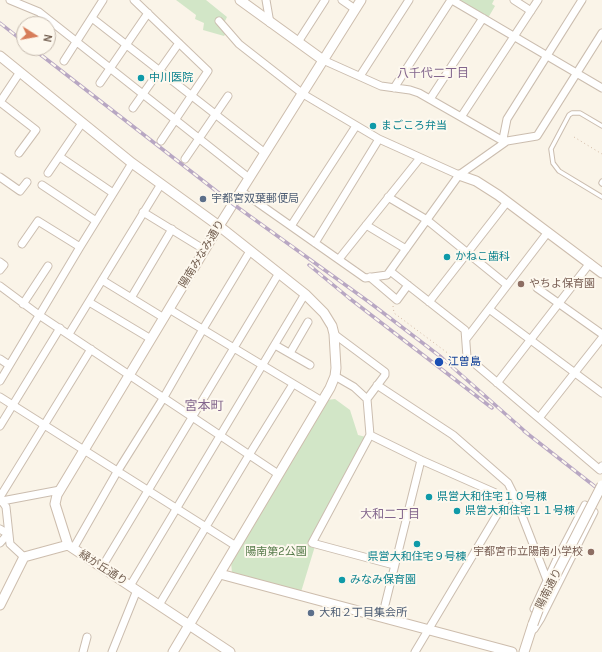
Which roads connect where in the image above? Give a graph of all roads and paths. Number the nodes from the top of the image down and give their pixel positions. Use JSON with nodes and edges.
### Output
{"nodes":[{"id":1,"x":10,"y":0,"type":"edge"},
{"id":2,"x":103,"y":0,"type":"edge"},
{"id":3,"x":134,"y":0,"type":"edge"},
{"id":4,"x":240,"y":0,"type":"edge"},
{"id":5,"x":266,"y":0,"type":"edge"},
{"id":6,"x":325,"y":0,"type":"edge"},
{"id":7,"x":342,"y":0,"type":"edge"},
{"id":8,"x":361,"y":0,"type":"edge"},
{"id":9,"x":409,"y":0,"type":"edge"},
{"id":10,"x":452,"y":0,"type":"edge"},
{"id":11,"x":514,"y":0,"type":"edge"},
{"id":12,"x":538,"y":0,"type":"edge"},
{"id":13,"x":582,"y":0,"type":"edge"},
{"id":14,"x":356,"y":9,"type":"junction"},
{"id":15,"x":531,"y":11,"type":"junction"},
{"id":16,"x":148,"y":13,"type":"junction"},
{"id":17,"x":92,"y":18,"type":"junction"},
{"id":18,"x":483,"y":18,"type":"junction"},
{"id":19,"x":219,"y":22,"type":"dead end"},
{"id":20,"x":270,"y":23,"type":"junction"},
{"id":21,"x":602,"y":33,"type":"edge"},
{"id":22,"x":514,"y":36,"type":"junction"},
{"id":23,"x":77,"y":42,"type":"junction"},
{"id":24,"x":298,"y":42,"type":"junction"},
{"id":25,"x":179,"y":43,"type":"junction"},
{"id":26,"x":126,"y":45,"type":"junction"},
{"id":27,"x":546,"y":55,"type":"junction"},
{"id":28,"x":0,"y":56,"type":"edge"},
{"id":29,"x":323,"y":60,"type":"junction"},
{"id":30,"x":64,"y":61,"type":"dead end"},
{"id":31,"x":110,"y":68,"type":"junction"},
{"id":32,"x":158,"y":70,"type":"junction"},
{"id":33,"x":20,"y":72,"type":"junction"},
{"id":34,"x":576,"y":73,"type":"junction"},
{"id":35,"x":360,"y":76,"type":"junction"},
{"id":36,"x":100,"y":83,"type":"dead end"},
{"id":37,"x":394,"y":88,"type":"junction"},
{"id":38,"x":602,"y":88,"type":"edge"},
{"id":39,"x":143,"y":94,"type":"junction"},
{"id":40,"x":302,"y":94,"type":"junction"},
{"id":41,"x":192,"y":96,"type":"junction"},
{"id":42,"x":228,"y":96,"type":"dead end"},
{"id":43,"x":430,"y":99,"type":"junction"},
{"id":44,"x":0,"y":102,"type":"edge"},
{"id":45,"x":133,"y":108,"type":"dead end"},
{"id":46,"x":216,"y":115,"type":"junction"},
{"id":47,"x":461,"y":117,"type":"junction"},
{"id":48,"x":175,"y":120,"type":"junction"},
{"id":49,"x":82,"y":123,"type":"junction"},
{"id":50,"x":356,"y":126,"type":"junction"},
{"id":51,"x":602,"y":126,"type":"edge"},
{"id":52,"x":574,"y":137,"type":"dead end"},
{"id":53,"x":200,"y":139,"type":"junction"},
{"id":54,"x":379,"y":139,"type":"junction"},
{"id":55,"x":161,"y":141,"type":"dead end"},
{"id":56,"x":502,"y":143,"type":"junction"},
{"id":57,"x":19,"y":153,"type":"dead end"},
{"id":58,"x":265,"y":153,"type":"junction"},
{"id":59,"x":602,"y":154,"type":"edge"},
{"id":60,"x":60,"y":156,"type":"junction"},
{"id":61,"x":420,"y":158,"type":"junction"},
{"id":62,"x":185,"y":159,"type":"dead end"},
{"id":63,"x":132,"y":163,"type":"junction"},
{"id":64,"x":48,"y":174,"type":"dead end"},
{"id":65,"x":459,"y":175,"type":"junction"},
{"id":66,"x":0,"y":177,"type":"edge"},
{"id":67,"x":249,"y":178,"type":"junction"},
{"id":68,"x":27,"y":182,"type":"dead end"},
{"id":69,"x":160,"y":184,"type":"junction"},
{"id":70,"x":42,"y":185,"type":"dead end"},
{"id":71,"x":241,"y":191,"type":"junction"},
{"id":72,"x":113,"y":193,"type":"junction"},
{"id":73,"x":388,"y":197,"type":"junction"},
{"id":74,"x":602,"y":197,"type":"edge"},
{"id":75,"x":507,"y":202,"type":"junction"},
{"id":76,"x":143,"y":212,"type":"junction"},
{"id":77,"x":427,"y":220,"type":"junction"},
{"id":78,"x":96,"y":221,"type":"junction"},
{"id":79,"x":366,"y":225,"type":"junction"},
{"id":80,"x":219,"y":226,"type":"junction"},
{"id":81,"x":291,"y":226,"type":"junction"},
{"id":82,"x":172,"y":229,"type":"junction"},
{"id":83,"x":548,"y":232,"type":"junction"},
{"id":84,"x":315,"y":243,"type":"junction"},
{"id":85,"x":22,"y":244,"type":"dead end"},
{"id":86,"x":80,"y":247,"type":"junction"},
{"id":87,"x":406,"y":249,"type":"junction"},
{"id":88,"x":205,"y":250,"type":"junction"},
{"id":89,"x":250,"y":251,"type":"junction"},
{"id":90,"x":467,"y":253,"type":"junction"},
{"id":91,"x":339,"y":259,"type":"junction"},
{"id":92,"x":0,"y":262,"type":"edge"},
{"id":93,"x":590,"y":263,"type":"junction"},
{"id":94,"x":48,"y":266,"type":"dead end"},
{"id":95,"x":0,"y":270,"type":"edge"},
{"id":96,"x":390,"y":271,"type":"junction"},
{"id":97,"x":279,"y":273,"type":"junction"},
{"id":98,"x":602,"y":273,"type":"edge"},
{"id":99,"x":370,"y":277,"type":"junction"},
{"id":100,"x":102,"y":280,"type":"junction"},
{"id":101,"x":408,"y":285,"type":"junction"},
{"id":102,"x":507,"y":285,"type":"junction"},
{"id":103,"x":0,"y":286,"type":"edge"},
{"id":104,"x":537,"y":288,"type":"dead end"},
{"id":105,"x":305,"y":294,"type":"junction"},
{"id":106,"x":131,"y":298,"type":"junction"},
{"id":107,"x":397,"y":300,"type":"junction"},
{"id":108,"x":89,"y":302,"type":"junction"},
{"id":109,"x":429,"y":302,"type":"junction"},
{"id":110,"x":559,"y":303,"type":"junction"},
{"id":111,"x":22,"y":304,"type":"junction"},
{"id":112,"x":169,"y":309,"type":"junction"},
{"id":113,"x":489,"y":309,"type":"junction"},
{"id":114,"x":39,"y":315,"type":"junction"},
{"id":115,"x":164,"y":318,"type":"junction"},
{"id":116,"x":308,"y":322,"type":"dead end"},
{"id":117,"x":60,"y":328,"type":"junction"},
{"id":118,"x":203,"y":329,"type":"junction"},
{"id":119,"x":69,"y":334,"type":"junction"},
{"id":120,"x":334,"y":334,"type":"junction"},
{"id":121,"x":602,"y":334,"type":"edge"},
{"id":122,"x":602,"y":338,"type":"edge"},
{"id":123,"x":151,"y":339,"type":"junction"},
{"id":124,"x":466,"y":339,"type":"junction"},
{"id":125,"x":530,"y":340,"type":"junction"},
{"id":126,"x":275,"y":345,"type":"junction"},
{"id":127,"x":234,"y":348,"type":"junction"},
{"id":128,"x":91,"y":349,"type":"junction"},
{"id":129,"x":290,"y":353,"type":"junction"},
{"id":130,"x":467,"y":357,"type":"junction"},
{"id":131,"x":0,"y":359,"type":"edge"},
{"id":132,"x":9,"y":365,"type":"junction"},
{"id":133,"x":263,"y":365,"type":"junction"},
{"id":134,"x":310,"y":365,"type":"dead end"},
{"id":135,"x":575,"y":373,"type":"junction"},
{"id":136,"x":130,"y":374,"type":"junction"},
{"id":137,"x":335,"y":376,"type":"junction"},
{"id":138,"x":0,"y":381,"type":"edge"},
{"id":139,"x":497,"y":383,"type":"junction"},
{"id":140,"x":293,"y":384,"type":"junction"},
{"id":141,"x":377,"y":385,"type":"junction"},
{"id":142,"x":602,"y":393,"type":"edge"},
{"id":143,"x":0,"y":397,"type":"edge"},
{"id":144,"x":164,"y":397,"type":"junction"},
{"id":145,"x":367,"y":399,"type":"junction"},
{"id":146,"x":322,"y":401,"type":"junction"},
{"id":147,"x":13,"y":405,"type":"junction"},
{"id":148,"x":193,"y":417,"type":"junction"},
{"id":149,"x":538,"y":418,"type":"junction"},
{"id":150,"x":0,"y":426,"type":"edge"},
{"id":151,"x":45,"y":426,"type":"junction"},
{"id":152,"x":370,"y":435,"type":"junction"},
{"id":153,"x":221,"y":436,"type":"junction"},
{"id":154,"x":84,"y":451,"type":"junction"},
{"id":155,"x":249,"y":455,"type":"junction"},
{"id":156,"x":421,"y":460,"type":"junction"},
{"id":157,"x":602,"y":466,"type":"edge"},
{"id":158,"x":117,"y":472,"type":"junction"},
{"id":159,"x":278,"y":474,"type":"junction"},
{"id":160,"x":602,"y":485,"type":"edge"},
{"id":161,"x":60,"y":490,"type":"junction"},
{"id":162,"x":148,"y":491,"type":"junction"},
{"id":163,"x":510,"y":497,"type":"junction"},
{"id":164,"x":1,"y":499,"type":"edge"},
{"id":165,"x":585,"y":505,"type":"dead end"},
{"id":166,"x":177,"y":509,"type":"junction"},
{"id":167,"x":594,"y":512,"type":"dead end"},
{"id":168,"x":206,"y":528,"type":"junction"},
{"id":169,"x":0,"y":529,"type":"edge"},
{"id":170,"x":8,"y":534,"type":"junction"},
{"id":171,"x":0,"y":543,"type":"edge"},
{"id":172,"x":236,"y":546,"type":"junction"},
{"id":173,"x":71,"y":547,"type":"junction"},
{"id":174,"x":24,"y":557,"type":"junction"},
{"id":175,"x":394,"y":565,"type":"junction"},
{"id":176,"x":102,"y":567,"type":"junction"},
{"id":177,"x":220,"y":574,"type":"junction"},
{"id":178,"x":547,"y":580,"type":"junction"},
{"id":179,"x":134,"y":588,"type":"junction"},
{"id":180,"x":0,"y":604,"type":"edge"},
{"id":181,"x":159,"y":605,"type":"junction"},
{"id":182,"x":382,"y":617,"type":"junction"},
{"id":183,"x":189,"y":625,"type":"junction"},
{"id":184,"x":429,"y":629,"type":"junction"},
{"id":185,"x":87,"y":637,"type":"dead end"},
{"id":186,"x":527,"y":640,"type":"junction"},
{"id":187,"x":83,"y":652,"type":"edge"},
{"id":188,"x":112,"y":652,"type":"edge"},
{"id":189,"x":173,"y":652,"type":"edge"},
{"id":190,"x":230,"y":652,"type":"edge"},
{"id":191,"x":415,"y":652,"type":"edge"},
{"id":192,"x":512,"y":652,"type":"edge"},
{"id":193,"x":524,"y":652,"type":"edge"}],
"edges":[{"from":1,"to":23,"type":"street"},
{"from":2,"to":17,"type":"street"},
{"from":3,"to":16,"type":"street"},
{"from":4,"to":20,"type":"street"},
{"from":5,"to":20,"type":"street"},
{"from":6,"to":24,"type":"street"},
{"from":7,"to":14,"type":"street"},
{"from":8,"to":14,"type":"street","name":"陽南みなみ通り"},
{"from":9,"to":35,"type":"street"},
{"from":10,"to":18,"type":"street"},
{"from":10,"to":37,"type":"street"},
{"from":11,"to":15,"type":"street"},
{"from":12,"to":15,"type":"street"},
{"from":13,"to":27,"type":"street"},
{"from":14,"to":29,"type":"street","name":"陽南みなみ通り"},
{"from":15,"to":22,"type":"street"},
{"from":16,"to":25,"type":"street"},
{"from":16,"to":26,"type":"street"},
{"from":17,"to":23,"type":"street"},
{"from":17,"to":26,"type":"street"},
{"from":18,"to":22,"type":"street"},
{"from":18,"to":43,"type":"street"},
{"from":19,"to":40,"type":"street"},
{"from":20,"to":24,"type":"street"},
{"from":21,"to":34,"type":"street"},
{"from":22,"to":27,"type":"street"},
{"from":22,"to":47,"type":"street"},
{"from":23,"to":30,"type":"street"},
{"from":23,"to":31,"type":"street"},
{"from":24,"to":29,"type":"street"},
{"from":25,"to":32,"type":"street"},
{"from":25,"to":41,"type":"street"},
{"from":26,"to":31,"type":"street"},
{"from":26,"to":32,"type":"street"},
{"from":27,"to":34,"type":"street"},
{"from":27,"to":56,"type":"street"},
{"from":28,"to":33,"type":"street"},
{"from":29,"to":35,"type":"street"},
{"from":29,"to":40,"type":"street","name":"陽南みなみ通り"},
{"from":31,"to":36,"type":"street"},
{"from":31,"to":39,"type":"street"},
{"from":32,"to":39,"type":"street"},
{"from":32,"to":41,"type":"street"},
{"from":33,"to":44,"type":"street"},
{"from":33,"to":49,"type":"street"},
{"from":34,"to":38,"type":"street"},
{"from":34,"to":56,"type":"street"},
{"from":35,"to":37,"type":"street"},
{"from":37,"to":43,"type":"street"},
{"from":39,"to":45,"type":"street"},
{"from":39,"to":48,"type":"street"},
{"from":40,"to":50,"type":"street"},
{"from":40,"to":58,"type":"street","name":"陽南みなみ通り"},
{"from":41,"to":46,"type":"street"},
{"from":41,"to":48,"type":"street"},
{"from":42,"to":46,"type":"street"},
{"from":43,"to":47,"type":"street"},
{"from":44,"to":57,"type":"street"},
{"from":46,"to":53,"type":"street"},
{"from":46,"to":58,"type":"street"},
{"from":47,"to":56,"type":"street"},
{"from":48,"to":53,"type":"street"},
{"from":48,"to":55,"type":"street"},
{"from":49,"to":60,"type":"street"},
{"from":49,"to":63,"type":"street"},
{"from":50,"to":54,"type":"street"},
{"from":50,"to":81,"type":"street"},
{"from":51,"to":74,"type":"lane"},
{"from":52,"to":59,"type":"path"},
{"from":53,"to":62,"type":"street"},
{"from":53,"to":67,"type":"street"},
{"from":54,"to":61,"type":"street"},
{"from":54,"to":84,"type":"street"},
{"from":56,"to":65,"type":"street"},
{"from":58,"to":67,"type":"street","name":"陽南みなみ通り"},
{"from":60,"to":64,"type":"street"},
{"from":60,"to":72,"type":"street"},
{"from":61,"to":65,"type":"street"},
{"from":61,"to":73,"type":"street"},
{"from":63,"to":69,"type":"street"},
{"from":63,"to":72,"type":"street"},
{"from":65,"to":75,"type":"street"},
{"from":65,"to":77,"type":"street"},
{"from":66,"to":68,"type":"street"},
{"from":67,"to":71,"type":"street","name":"陽南みなみ通り"},
{"from":69,"to":76,"type":"street"},
{"from":69,"to":80,"type":"street"},
{"from":70,"to":78,"type":"street"},
{"from":71,"to":80,"type":"street","name":"陽南みなみ通り"},
{"from":71,"to":81,"type":"street"},
{"from":72,"to":78,"type":"street"},
{"from":73,"to":77,"type":"street"},
{"from":73,"to":79,"type":"street"},
{"from":75,"to":83,"type":"street"},
{"from":75,"to":90,"type":"street"},
{"from":76,"to":82,"type":"street"},
{"from":76,"to":100,"type":"street"},
{"from":77,"to":87,"type":"street"},
{"from":77,"to":90,"type":"street"},
{"from":78,"to":86,"type":"street"},
{"from":79,"to":87,"type":"street"},
{"from":79,"to":91,"type":"street"},
{"from":80,"to":88,"type":"street","name":"陽南みなみ通り"},
{"from":80,"to":89,"type":"street"},
{"from":81,"to":84,"type":"street"},
{"from":82,"to":88,"type":"street"},
{"from":82,"to":106,"type":"street"},
{"from":83,"to":93,"type":"street"},
{"from":83,"to":102,"type":"street"},
{"from":84,"to":91,"type":"street"},
{"from":85,"to":86,"type":"street"},
{"from":86,"to":114,"type":"street"},
{"from":87,"to":96,"type":"street"},
{"from":88,"to":112,"type":"street","name":"陽南みなみ通り"},
{"from":89,"to":97,"type":"street"},
{"from":89,"to":118,"type":"street"},
{"from":90,"to":102,"type":"street"},
{"from":90,"to":109,"type":"street"},
{"from":91,"to":99,"type":"street"},
{"from":92,"to":95,"type":"street"},
{"from":93,"to":98,"type":"street"},
{"from":93,"to":110,"type":"street"},
{"from":94,"to":111,"type":"street"},
{"from":96,"to":99,"type":"street"},
{"from":96,"to":101,"type":"street"},
{"from":97,"to":105,"type":"street"},
{"from":97,"to":127,"type":"street"},
{"from":99,"to":107,"type":"street"},
{"from":100,"to":106,"type":"street"},
{"from":100,"to":108,"type":"street"},
{"from":101,"to":107,"type":"street"},
{"from":101,"to":109,"type":"street"},
{"from":102,"to":113,"type":"street"},
{"from":103,"to":111,"type":"street"},
{"from":104,"to":110,"type":"street"},
{"from":105,"to":120,"type":"street"},
{"from":105,"to":126,"type":"street"},
{"from":106,"to":115,"type":"street"},
{"from":107,"to":130,"type":"path"},
{"from":108,"to":119,"type":"street"},
{"from":108,"to":123,"type":"street"},
{"from":109,"to":124,"type":"street"},
{"from":110,"to":121,"type":"street"},
{"from":110,"to":125,"type":"street"},
{"from":111,"to":114,"type":"street"},
{"from":112,"to":115,"type":"street","name":"陽南みなみ通り"},
{"from":112,"to":118,"type":"street"},
{"from":113,"to":124,"type":"street"},
{"from":113,"to":125,"type":"street"},
{"from":114,"to":117,"type":"street"},
{"from":114,"to":132,"type":"street"},
{"from":115,"to":123,"type":"street","name":"陽南みなみ通り"},
{"from":116,"to":129,"type":"street"},
{"from":117,"to":119,"type":"street"},
{"from":117,"to":147,"type":"street"},
{"from":118,"to":127,"type":"street"},
{"from":118,"to":144,"type":"street"},
{"from":119,"to":128,"type":"street"},
{"from":120,"to":137,"type":"street"},
{"from":120,"to":141,"type":"street"},
{"from":122,"to":135,"type":"street"},
{"from":123,"to":136,"type":"street","name":"陽南みなみ通り"},
{"from":124,"to":130,"type":"street"},
{"from":125,"to":135,"type":"street"},
{"from":125,"to":139,"type":"street"},
{"from":126,"to":129,"type":"street"},
{"from":126,"to":133,"type":"street"},
{"from":127,"to":133,"type":"street"},
{"from":127,"to":148,"type":"street"},
{"from":128,"to":136,"type":"street"},
{"from":128,"to":151,"type":"street"},
{"from":129,"to":134,"type":"street"},
{"from":130,"to":139,"type":"street"},
{"from":131,"to":132,"type":"street"},
{"from":132,"to":138,"type":"street"},
{"from":133,"to":140,"type":"street"},
{"from":133,"to":153,"type":"street"},
{"from":135,"to":142,"type":"street"},
{"from":135,"to":149,"type":"street"},
{"from":136,"to":144,"type":"street"},
{"from":136,"to":154,"type":"street","name":"陽南みなみ通り"},
{"from":137,"to":145,"type":"street"},
{"from":137,"to":146,"type":"street"},
{"from":139,"to":149,"type":"street"},
{"from":140,"to":146,"type":"street"},
{"from":140,"to":155,"type":"street"},
{"from":141,"to":145,"type":"street"},
{"from":141,"to":163,"type":"street"},
{"from":143,"to":147,"type":"street"},
{"from":144,"to":148,"type":"street"},
{"from":144,"to":158,"type":"street"},
{"from":145,"to":152,"type":"street"},
{"from":146,"to":159,"type":"street"},
{"from":147,"to":150,"type":"street"},
{"from":147,"to":151,"type":"street"},
{"from":148,"to":153,"type":"street"},
{"from":148,"to":162,"type":"street"},
{"from":149,"to":157,"type":"street"},
{"from":151,"to":154,"type":"street"},
{"from":151,"to":164,"type":"street"},
{"from":152,"to":156,"type":"street"},
{"from":152,"to":175,"type":"street"},
{"from":153,"to":155,"type":"street"},
{"from":153,"to":166,"type":"street"},
{"from":154,"to":158,"type":"street"},
{"from":154,"to":161,"type":"street","name":"陽南みなみ通り"},
{"from":155,"to":159,"type":"street"},
{"from":155,"to":168,"type":"street"},
{"from":156,"to":163,"type":"street"},
{"from":156,"to":175,"type":"street"},
{"from":158,"to":162,"type":"street"},
{"from":158,"to":173,"type":"street"},
{"from":159,"to":172,"type":"street"},
{"from":160,"to":186,"type":"street","name":"陽南通り","bridge":true},
{"from":161,"to":164,"type":"street"},
{"from":161,"to":173,"type":"street"},
{"from":162,"to":166,"type":"street"},
{"from":162,"to":176,"type":"street"},
{"from":163,"to":178,"type":"street"},
{"from":163,"to":184,"type":"street"},
{"from":164,"to":170,"type":"street"},
{"from":165,"to":178,"type":"street"},
{"from":166,"to":168,"type":"street"},
{"from":166,"to":179,"type":"street"},
{"from":167,"to":186,"type":"street"},
{"from":168,"to":172,"type":"street"},
{"from":168,"to":181,"type":"street"},
{"from":169,"to":170,"type":"street"},
{"from":170,"to":171,"type":"street"},
{"from":170,"to":174,"type":"street"},
{"from":172,"to":177,"type":"street"},
{"from":173,"to":174,"type":"street","name":"緑が丘通り"},
{"from":173,"to":176,"type":"street","name":"緑が丘通り"},
{"from":174,"to":180,"type":"street"},
{"from":175,"to":182,"type":"street"},
{"from":176,"to":179,"type":"street","name":"緑が丘通り"},
{"from":177,"to":182,"type":"street"},
{"from":177,"to":183,"type":"street"},
{"from":178,"to":186,"type":"street"},
{"from":179,"to":181,"type":"street","name":"緑が丘通り"},
{"from":179,"to":188,"type":"street"},
{"from":181,"to":183,"type":"street","name":"緑が丘通り"},
{"from":182,"to":184,"type":"street"},
{"from":183,"to":189,"type":"street"},
{"from":183,"to":190,"type":"street","name":"緑が丘通り"},
{"from":184,"to":191,"type":"street"},
{"from":184,"to":192,"type":"street"},
{"from":185,"to":187,"type":"street"},
{"from":186,"to":193,"type":"street","name":"陽南通り"}]}
